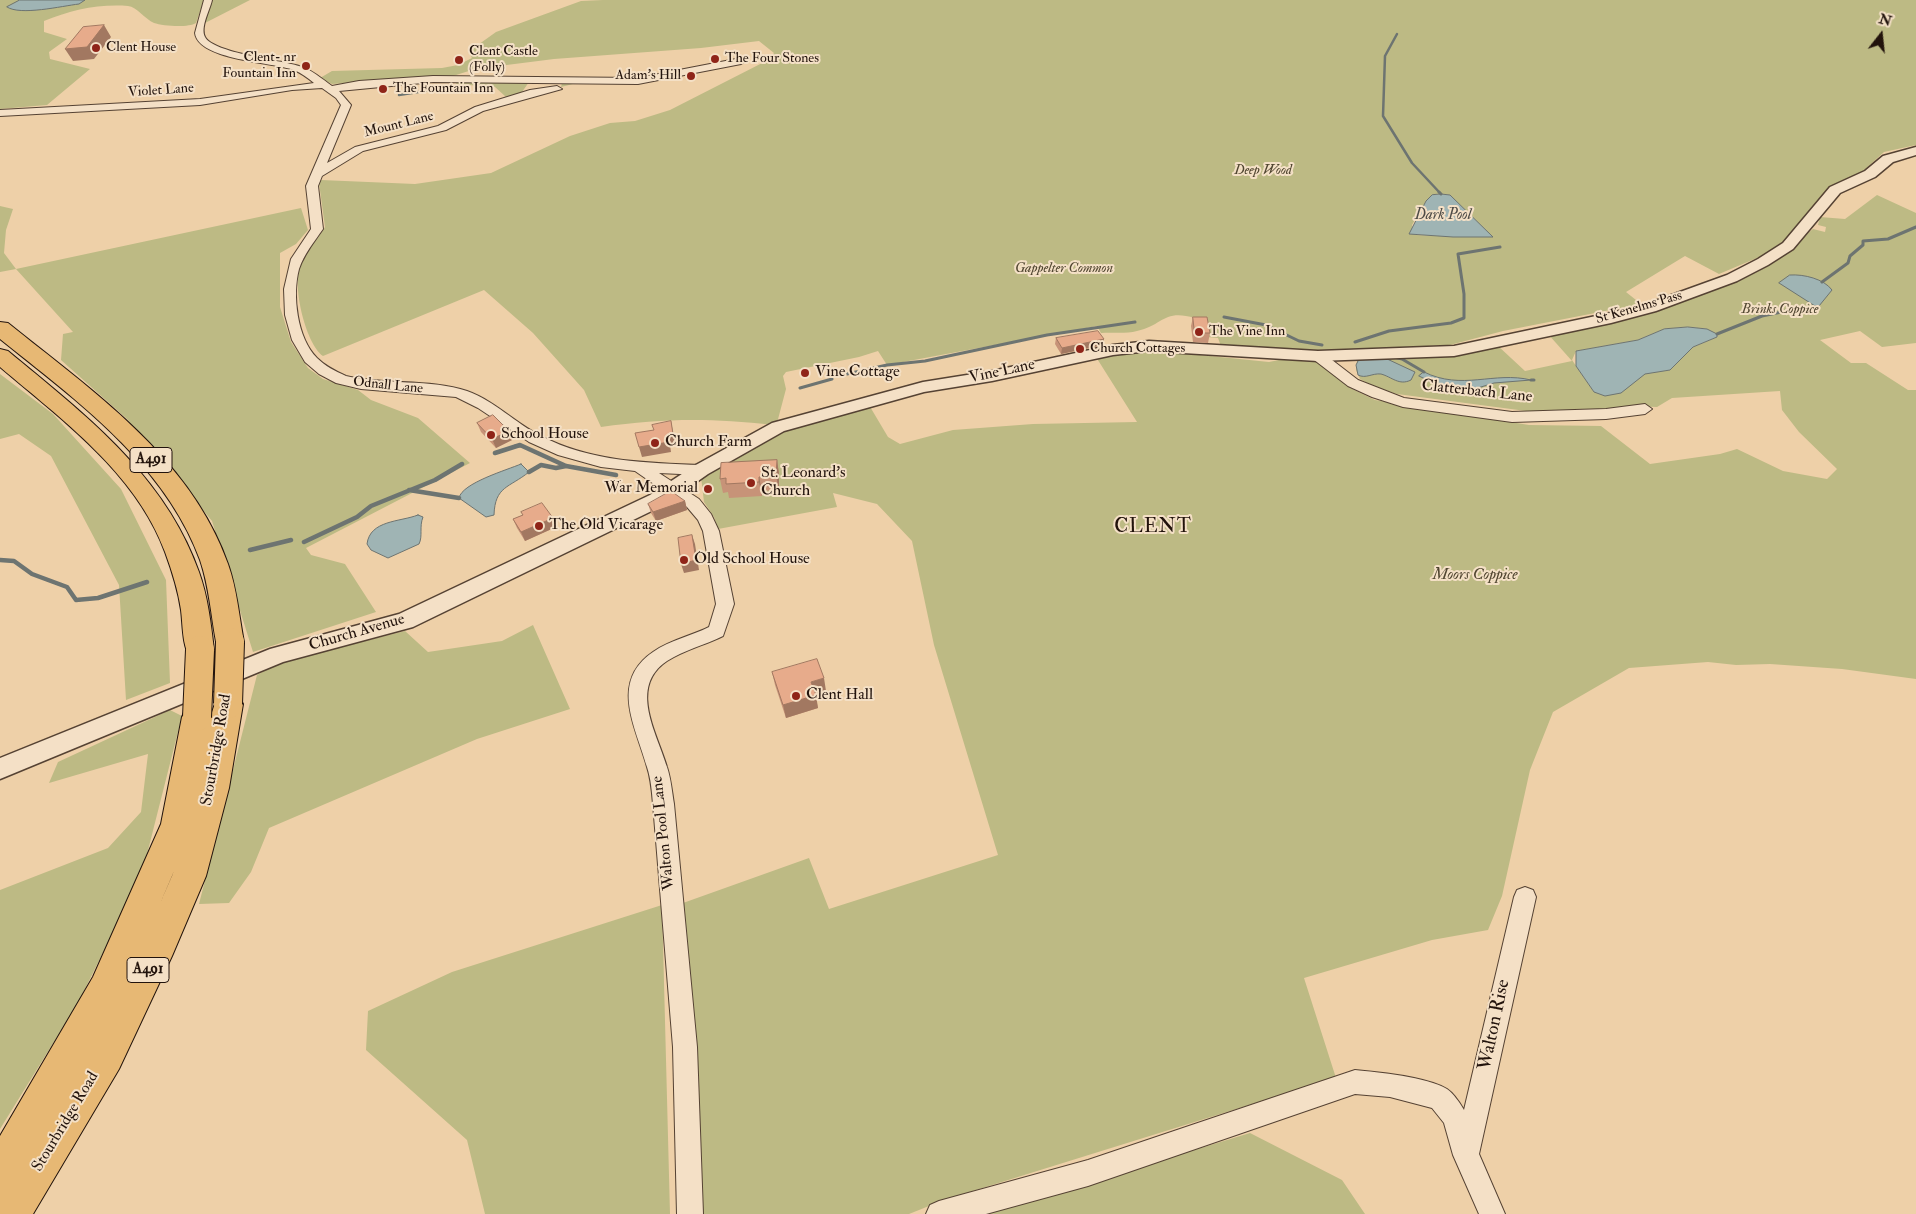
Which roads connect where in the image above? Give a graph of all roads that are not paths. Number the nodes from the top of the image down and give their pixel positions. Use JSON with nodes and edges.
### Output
{"nodes":[{"id":1,"x":208,"y":0,"type":"edge"},
{"id":2,"x":741,"y":61,"type":"dead end"},
{"id":3,"x":311,"y":75,"type":"junction"},
{"id":4,"x":575,"y":84,"type":"junction"},
{"id":5,"x":292,"y":87,"type":"junction"},
{"id":6,"x":327,"y":87,"type":"junction"},
{"id":7,"x":0,"y":113,"type":"edge"},
{"id":8,"x":1916,"y":151,"type":"edge"},
{"id":9,"x":319,"y":173,"type":"junction"},
{"id":10,"x":0,"y":328,"type":"edge"},
{"id":11,"x":0,"y":356,"type":"edge"},
{"id":12,"x":1318,"y":356,"type":"junction"},
{"id":13,"x":1645,"y":410,"type":"dead end"},
{"id":14,"x":641,"y":469,"type":"junction"},
{"id":15,"x":701,"y":470,"type":"junction"},
{"id":16,"x":672,"y":490,"type":"junction"},
{"id":17,"x":213,"y":710,"type":"junction"},
{"id":18,"x":0,"y":769,"type":"edge"},
{"id":19,"x":1525,"y":896,"type":"dead end"},
{"id":20,"x":1466,"y":1154,"type":"junction"},
{"id":21,"x":0,"y":1174,"type":"edge"},
{"id":22,"x":10,"y":1214,"type":"edge"},
{"id":23,"x":690,"y":1214,"type":"edge"},
{"id":24,"x":939,"y":1214,"type":"edge"},
{"id":25,"x":1492,"y":1214,"type":"edge"}],
"edges":[{"from":1,"to":3,"type":"street"},
{"from":2,"to":4,"type":"street","name":"Mount Lane"},
{"from":3,"to":5,"type":"street"},
{"from":3,"to":6,"type":"street"},
{"from":4,"to":6,"type":"street"},
{"from":4,"to":9,"type":"street","name":"Mount Lane"},
{"from":5,"to":6,"type":"street","name":"Violet Lane"},
{"from":5,"to":7,"type":"street","name":"Violet Lane"},
{"from":6,"to":9,"type":"street","name":"Odnall Lane"},
{"from":8,"to":12,"type":"street","name":"St Kenelms Pass"},
{"from":9,"to":14,"type":"street","name":"Odnall Lane"},
{"from":10,"to":17,"type":"highway","name":"Stourbridge Road","number":"A491","bridge":true},
{"from":11,"to":17,"type":"highway","name":"Stourbridge Road","number":"A491","bridge":true},
{"from":12,"to":13,"type":"street","name":"Clatterbach Lane"},
{"from":12,"to":15,"type":"street","name":"Vine Lane"},
{"from":14,"to":15,"type":"street","name":"Odnall Lane"},
{"from":14,"to":16,"type":"street","name":"Odnall Lane"},
{"from":15,"to":16,"type":"street","name":"Church Avenue"},
{"from":16,"to":18,"type":"street","name":"Church Avenue"},
{"from":16,"to":23,"type":"street","name":"Walton Pool Lane"},
{"from":17,"to":21,"type":"highway","name":"Stourbridge Road","number":"A491"},
{"from":17,"to":22,"type":"highway","name":"Stourbridge Road","number":"A491"},
{"from":19,"to":20,"type":"street","name":"Walton Rise"},
{"from":20,"to":24,"type":"street"},
{"from":20,"to":25,"type":"street"}]}
